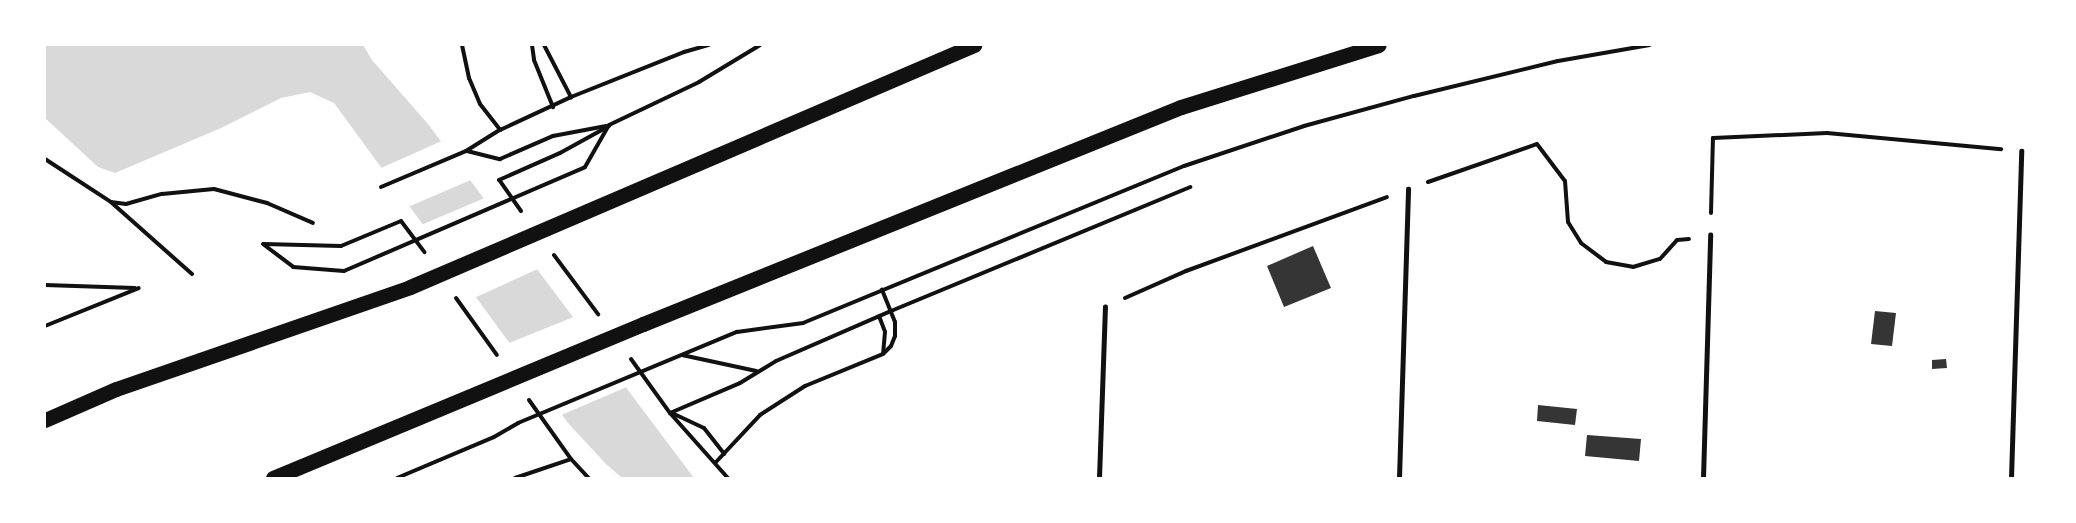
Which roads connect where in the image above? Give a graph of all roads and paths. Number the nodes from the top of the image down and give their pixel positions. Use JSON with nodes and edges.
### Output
{"nodes":[{"id":1,"x":462,"y":45,"type":"edge"},
{"id":2,"x":532,"y":45,"type":"edge"},
{"id":3,"x":544,"y":45,"type":"edge"},
{"id":4,"x":709,"y":45,"type":"edge"},
{"id":5,"x":760,"y":45,"type":"edge"},
{"id":6,"x":974,"y":45,"type":"edge"},
{"id":7,"x":1379,"y":45,"type":"edge"},
{"id":8,"x":1650,"y":45,"type":"edge"},
{"id":9,"x":571,"y":97,"type":"junction"},
{"id":10,"x":553,"y":107,"type":"junction"},
{"id":11,"x":609,"y":125,"type":"junction"},
{"id":12,"x":500,"y":130,"type":"junction"},
{"id":13,"x":466,"y":151,"type":"junction"},
{"id":14,"x":2020,"y":151,"type":"joint"},
{"id":15,"x":45,"y":159,"type":"edge"},
{"id":16,"x":381,"y":187,"type":"dead end"},
{"id":17,"x":1190,"y":187,"type":"dead end"},
{"id":18,"x":1408,"y":189,"type":"dead end"},
{"id":19,"x":111,"y":202,"type":"junction"},
{"id":20,"x":526,"y":218,"type":"dead end"},
{"id":21,"x":313,"y":223,"type":"dead end"},
{"id":22,"x":1710,"y":235,"type":"joint"},
{"id":23,"x":547,"y":245,"type":"dead end"},
{"id":24,"x":428,"y":259,"type":"dead end"},
{"id":25,"x":192,"y":274,"type":"dead end"},
{"id":26,"x":45,"y":285,"type":"edge"},
{"id":27,"x":882,"y":290,"type":"junction"},
{"id":28,"x":456,"y":297,"type":"dead end"},
{"id":29,"x":1106,"y":307,"type":"dead end"},
{"id":30,"x":891,"y":311,"type":"junction"},
{"id":31,"x":879,"y":316,"type":"junction"},
{"id":32,"x":602,"y":320,"type":"dead end"},
{"id":33,"x":45,"y":326,"type":"edge"},
{"id":34,"x":681,"y":354,"type":"junction"},
{"id":35,"x":883,"y":354,"type":"junction"},
{"id":36,"x":629,"y":357,"type":"dead end"},
{"id":37,"x":503,"y":364,"type":"dead end"},
{"id":38,"x":757,"y":371,"type":"junction"},
{"id":39,"x":524,"y":393,"type":"dead end"},
{"id":40,"x":670,"y":412,"type":"junction"},
{"id":41,"x":45,"y":420,"type":"edge"},
{"id":42,"x":724,"y":454,"type":"junction"},
{"id":43,"x":571,"y":459,"type":"junction"},
{"id":44,"x":716,"y":462,"type":"junction"},
{"id":45,"x":273,"y":478,"type":"edge"},
{"id":46,"x":397,"y":478,"type":"edge"},
{"id":47,"x":515,"y":478,"type":"edge"},
{"id":48,"x":589,"y":478,"type":"edge"},
{"id":49,"x":728,"y":478,"type":"edge"},
{"id":50,"x":1100,"y":478,"type":"edge"},
{"id":51,"x":1399,"y":478,"type":"edge"},
{"id":52,"x":1704,"y":478,"type":"edge"},
{"id":53,"x":2011,"y":478,"type":"edge"}],
"edges":[{"from":1,"to":12,"type":"path"},
{"from":2,"to":10,"type":"path"},
{"from":3,"to":9,"type":"path"},
{"from":4,"to":9,"type":"path"},
{"from":5,"to":11,"type":"path"},
{"from":6,"to":41,"type":"main road"},
{"from":7,"to":45,"type":"main road"},
{"from":8,"to":27,"type":"path"},
{"from":9,"to":10,"type":"path"},
{"from":10,"to":12,"type":"path"},
{"from":11,"to":13,"type":"path"},
{"from":11,"to":20,"type":"path"},
{"from":11,"to":24,"type":"path"},
{"from":12,"to":13,"type":"path"},
{"from":13,"to":16,"type":"path"},
{"from":14,"to":22,"type":"path"},
{"from":14,"to":53,"type":"lane"},
{"from":15,"to":19,"type":"path"},
{"from":17,"to":30,"type":"path"},
{"from":18,"to":51,"type":"lane"},
{"from":19,"to":21,"type":"path"},
{"from":19,"to":25,"type":"path"},
{"from":22,"to":52,"type":"lane"},
{"from":23,"to":32,"type":"path"},
{"from":26,"to":33,"type":"path"},
{"from":27,"to":30,"type":"path"},
{"from":27,"to":34,"type":"path"},
{"from":28,"to":37,"type":"path"},
{"from":29,"to":50,"type":"lane"},
{"from":30,"to":31,"type":"path"},
{"from":30,"to":35,"type":"path"},
{"from":31,"to":35,"type":"path"},
{"from":31,"to":38,"type":"path"},
{"from":34,"to":38,"type":"path"},
{"from":34,"to":46,"type":"path"},
{"from":35,"to":42,"type":"path"},
{"from":36,"to":40,"type":"path"},
{"from":38,"to":40,"type":"path"},
{"from":39,"to":43,"type":"path"},
{"from":40,"to":42,"type":"path"},
{"from":40,"to":44,"type":"path"},
{"from":42,"to":44,"type":"path"},
{"from":43,"to":47,"type":"path"},
{"from":43,"to":48,"type":"path"},
{"from":44,"to":49,"type":"path"}]}
